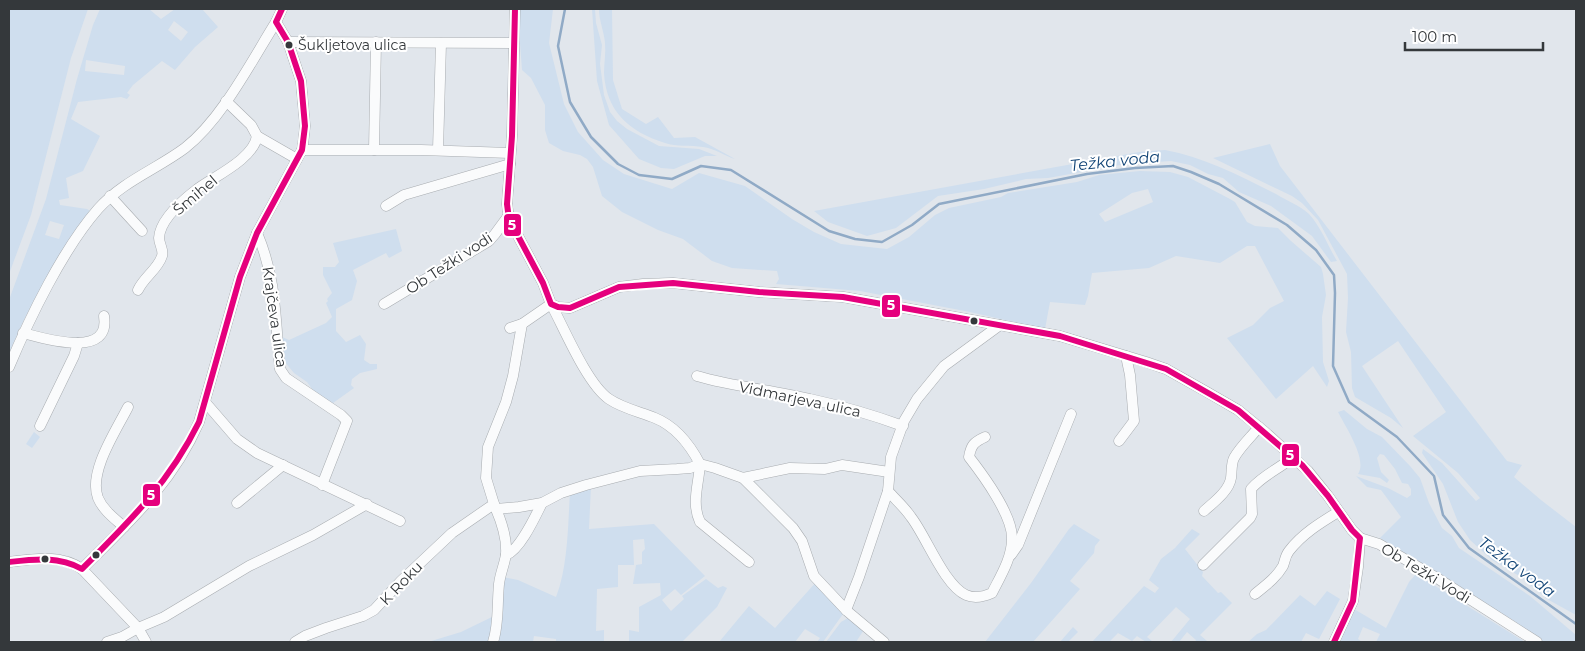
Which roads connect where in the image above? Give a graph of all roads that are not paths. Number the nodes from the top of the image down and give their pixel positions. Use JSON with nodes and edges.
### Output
{"nodes":[{"id":1,"x":282,"y":9,"type":"edge"},
{"id":2,"x":515,"y":9,"type":"edge"},
{"id":3,"x":276,"y":22,"type":"junction"},
{"id":4,"x":288,"y":42,"type":"junction"},
{"id":5,"x":376,"y":42,"type":"junction"},
{"id":6,"x":441,"y":43,"type":"junction"},
{"id":7,"x":514,"y":43,"type":"junction"},
{"id":8,"x":226,"y":101,"type":"junction"},
{"id":9,"x":257,"y":136,"type":"junction"},
{"id":10,"x":374,"y":150,"type":"junction"},
{"id":11,"x":438,"y":150,"type":"junction"},
{"id":12,"x":510,"y":153,"type":"junction"},
{"id":13,"x":300,"y":154,"type":"junction"},
{"id":14,"x":510,"y":164,"type":"junction"},
{"id":15,"x":110,"y":196,"type":"junction"},
{"id":16,"x":386,"y":206,"type":"dead end"},
{"id":17,"x":508,"y":215,"type":"junction"},
{"id":18,"x":142,"y":232,"type":"dead end"},
{"id":19,"x":257,"y":233,"type":"junction"},
{"id":20,"x":138,"y":290,"type":"dead end"},
{"id":21,"x":384,"y":304,"type":"dead end"},
{"id":22,"x":551,"y":304,"type":"junction"},
{"id":23,"x":104,"y":316,"type":"dead end"},
{"id":24,"x":522,"y":324,"type":"junction"},
{"id":25,"x":1000,"y":325,"type":"junction"},
{"id":26,"x":510,"y":328,"type":"dead end"},
{"id":27,"x":23,"y":333,"type":"junction"},
{"id":28,"x":78,"y":343,"type":"junction"},
{"id":29,"x":1126,"y":356,"type":"junction"},
{"id":30,"x":9,"y":367,"type":"edge"},
{"id":31,"x":697,"y":376,"type":"dead end"},
{"id":32,"x":205,"y":402,"type":"junction"},
{"id":33,"x":128,"y":407,"type":"dead end"},
{"id":34,"x":1071,"y":414,"type":"dead end"},
{"id":35,"x":40,"y":426,"type":"dead end"},
{"id":36,"x":903,"y":426,"type":"junction"},
{"id":37,"x":1259,"y":427,"type":"junction"},
{"id":38,"x":985,"y":437,"type":"dead end"},
{"id":39,"x":1119,"y":441,"type":"dead end"},
{"id":40,"x":1293,"y":457,"type":"junction"},
{"id":41,"x":700,"y":464,"type":"junction"},
{"id":42,"x":282,"y":466,"type":"junction"},
{"id":43,"x":889,"y":472,"type":"junction"},
{"id":44,"x":743,"y":478,"type":"junction"},
{"id":45,"x":322,"y":485,"type":"junction"},
{"id":46,"x":888,"y":491,"type":"junction"},
{"id":47,"x":237,"y":503,"type":"dead end"},
{"id":48,"x":542,"y":503,"type":"junction"},
{"id":49,"x":367,"y":504,"type":"junction"},
{"id":50,"x":495,"y":506,"type":"junction"},
{"id":51,"x":1204,"y":511,"type":"dead end"},
{"id":52,"x":1338,"y":512,"type":"junction"},
{"id":53,"x":400,"y":521,"type":"dead end"},
{"id":54,"x":124,"y":527,"type":"junction"},
{"id":55,"x":1360,"y":538,"type":"junction"},
{"id":56,"x":506,"y":556,"type":"junction"},
{"id":57,"x":1008,"y":560,"type":"junction"},
{"id":58,"x":9,"y":562,"type":"edge"},
{"id":59,"x":749,"y":562,"type":"dead end"},
{"id":60,"x":1203,"y":565,"type":"dead end"},
{"id":61,"x":82,"y":569,"type":"junction"},
{"id":62,"x":1255,"y":594,"type":"dead end"},
{"id":63,"x":846,"y":610,"type":"junction"},
{"id":64,"x":138,"y":628,"type":"junction"},
{"id":65,"x":107,"y":642,"type":"edge"},
{"id":66,"x":146,"y":642,"type":"edge"},
{"id":67,"x":296,"y":642,"type":"edge"},
{"id":68,"x":493,"y":642,"type":"edge"},
{"id":69,"x":884,"y":642,"type":"edge"},
{"id":70,"x":1334,"y":642,"type":"edge"},
{"id":71,"x":1537,"y":642,"type":"edge"}],
"edges":[{"from":1,"to":3,"type":"street"},
{"from":2,"to":7,"type":"street"},
{"from":3,"to":4,"type":"street"},
{"from":3,"to":8,"type":"street"},
{"from":4,"to":5,"type":"street"},
{"from":4,"to":13,"type":"street"},
{"from":5,"to":6,"type":"street"},
{"from":5,"to":10,"type":"street"},
{"from":6,"to":7,"type":"street"},
{"from":6,"to":11,"type":"street"},
{"from":7,"to":12,"type":"street"},
{"from":8,"to":9,"type":"street"},
{"from":8,"to":15,"type":"street"},
{"from":9,"to":13,"type":"street"},
{"from":9,"to":20,"type":"street","name":"Šmihel"},
{"from":10,"to":11,"type":"street"},
{"from":10,"to":13,"type":"street"},
{"from":11,"to":12,"type":"street"},
{"from":12,"to":14,"type":"street"},
{"from":13,"to":19,"type":"street"},
{"from":14,"to":16,"type":"street"},
{"from":14,"to":17,"type":"street"},
{"from":15,"to":18,"type":"street"},
{"from":15,"to":27,"type":"street"},
{"from":17,"to":21,"type":"street","name":"Ob Težki vodi"},
{"from":17,"to":22,"type":"street"},
{"from":19,"to":32,"type":"street"},
{"from":19,"to":45,"type":"street","name":"Krajčeva ulica"},
{"from":22,"to":24,"type":"street"},
{"from":22,"to":25,"type":"street","name":"Ob Težki Vodi"},
{"from":22,"to":41,"type":"street"},
{"from":23,"to":28,"type":"street"},
{"from":24,"to":26,"type":"street"},
{"from":24,"to":50,"type":"street"},
{"from":25,"to":29,"type":"street","name":"Ob Težki Vodi"},
{"from":25,"to":36,"type":"street"},
{"from":27,"to":28,"type":"street"},
{"from":27,"to":30,"type":"street"},
{"from":28,"to":35,"type":"street"},
{"from":29,"to":37,"type":"street","name":"Ob Težki Vodi"},
{"from":29,"to":39,"type":"street"},
{"from":31,"to":36,"type":"street","name":"Vidmarjeva ulica"},
{"from":32,"to":42,"type":"street"},
{"from":32,"to":54,"type":"street"},
{"from":33,"to":54,"type":"street"},
{"from":34,"to":57,"type":"street"},
{"from":36,"to":43,"type":"street"},
{"from":37,"to":40,"type":"street","name":"Ob Težki Vodi"},
{"from":37,"to":51,"type":"street"},
{"from":38,"to":57,"type":"street"},
{"from":40,"to":52,"type":"street","name":"Ob Težki Vodi"},
{"from":40,"to":60,"type":"street"},
{"from":41,"to":44,"type":"street"},
{"from":41,"to":48,"type":"street"},
{"from":41,"to":59,"type":"street"},
{"from":42,"to":45,"type":"street"},
{"from":42,"to":47,"type":"street"},
{"from":43,"to":44,"type":"street"},
{"from":43,"to":46,"type":"street"},
{"from":44,"to":63,"type":"street"},
{"from":45,"to":49,"type":"street"},
{"from":46,"to":57,"type":"street"},
{"from":46,"to":63,"type":"street"},
{"from":48,"to":50,"type":"street"},
{"from":48,"to":56,"type":"street"},
{"from":49,"to":53,"type":"street"},
{"from":49,"to":64,"type":"street"},
{"from":50,"to":56,"type":"street"},
{"from":50,"to":67,"type":"street","name":"K Roku"},
{"from":52,"to":55,"type":"street","name":"Ob Težki Vodi"},
{"from":52,"to":62,"type":"street"},
{"from":54,"to":61,"type":"street"},
{"from":55,"to":70,"type":"street"},
{"from":55,"to":71,"type":"street","name":"Ob Težki Vodi"},
{"from":56,"to":68,"type":"street"},
{"from":58,"to":61,"type":"street"},
{"from":61,"to":64,"type":"street"},
{"from":63,"to":69,"type":"street"},
{"from":64,"to":65,"type":"street"},
{"from":64,"to":66,"type":"street"}]}
